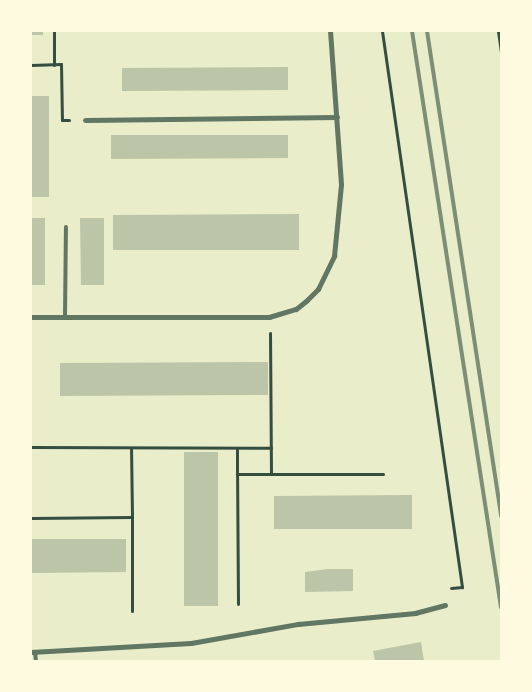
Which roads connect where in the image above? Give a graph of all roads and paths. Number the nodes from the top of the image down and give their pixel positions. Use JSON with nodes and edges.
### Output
{"nodes":[{"id":1,"x":54,"y":31,"type":"edge"},
{"id":2,"x":330,"y":31,"type":"edge"},
{"id":3,"x":382,"y":31,"type":"edge"},
{"id":4,"x":498,"y":31,"type":"edge"},
{"id":5,"x":501,"y":52,"type":"edge"},
{"id":6,"x":54,"y":64,"type":"junction"},
{"id":7,"x":31,"y":65,"type":"edge"},
{"id":8,"x":336,"y":117,"type":"junction"},
{"id":9,"x":85,"y":120,"type":"joint"},
{"id":10,"x":66,"y":226,"type":"dead end"},
{"id":11,"x":31,"y":317,"type":"edge"},
{"id":12,"x":65,"y":317,"type":"junction"},
{"id":13,"x":270,"y":317,"type":"junction"},
{"id":14,"x":31,"y":447,"type":"edge"},
{"id":15,"x":131,"y":448,"type":"junction"},
{"id":16,"x":237,"y":448,"type":"junction"},
{"id":17,"x":271,"y":448,"type":"junction"},
{"id":18,"x":237,"y":474,"type":"junction"},
{"id":19,"x":271,"y":474,"type":"junction"},
{"id":20,"x":383,"y":474,"type":"dead end"},
{"id":21,"x":132,"y":517,"type":"junction"},
{"id":22,"x":31,"y":518,"type":"edge"},
{"id":23,"x":444,"y":589,"type":"dead end"},
{"id":24,"x":238,"y":604,"type":"dead end"},
{"id":25,"x":445,"y":605,"type":"dead end"},
{"id":26,"x":132,"y":611,"type":"dead end"},
{"id":27,"x":33,"y":652,"type":"edge"},
{"id":28,"x":36,"y":661,"type":"edge"}],
"edges":[{"from":1,"to":6,"type":"path"},
{"from":2,"to":8,"type":"street"},
{"from":3,"to":23,"type":"path"},
{"from":4,"to":5,"type":"path"},
{"from":6,"to":7,"type":"path"},
{"from":6,"to":9,"type":"path"},
{"from":8,"to":9,"type":"street"},
{"from":8,"to":13,"type":"street"},
{"from":10,"to":12,"type":"lane"},
{"from":11,"to":12,"type":"street"},
{"from":12,"to":13,"type":"street"},
{"from":13,"to":17,"type":"path"},
{"from":14,"to":15,"type":"path"},
{"from":15,"to":16,"type":"path"},
{"from":15,"to":21,"type":"path"},
{"from":16,"to":17,"type":"path"},
{"from":16,"to":18,"type":"path"},
{"from":17,"to":19,"type":"path"},
{"from":18,"to":19,"type":"path"},
{"from":18,"to":24,"type":"path"},
{"from":19,"to":20,"type":"path"},
{"from":21,"to":22,"type":"path"},
{"from":21,"to":26,"type":"path"},
{"from":25,"to":27,"type":"street"},
{"from":27,"to":28,"type":"lane"}]}
